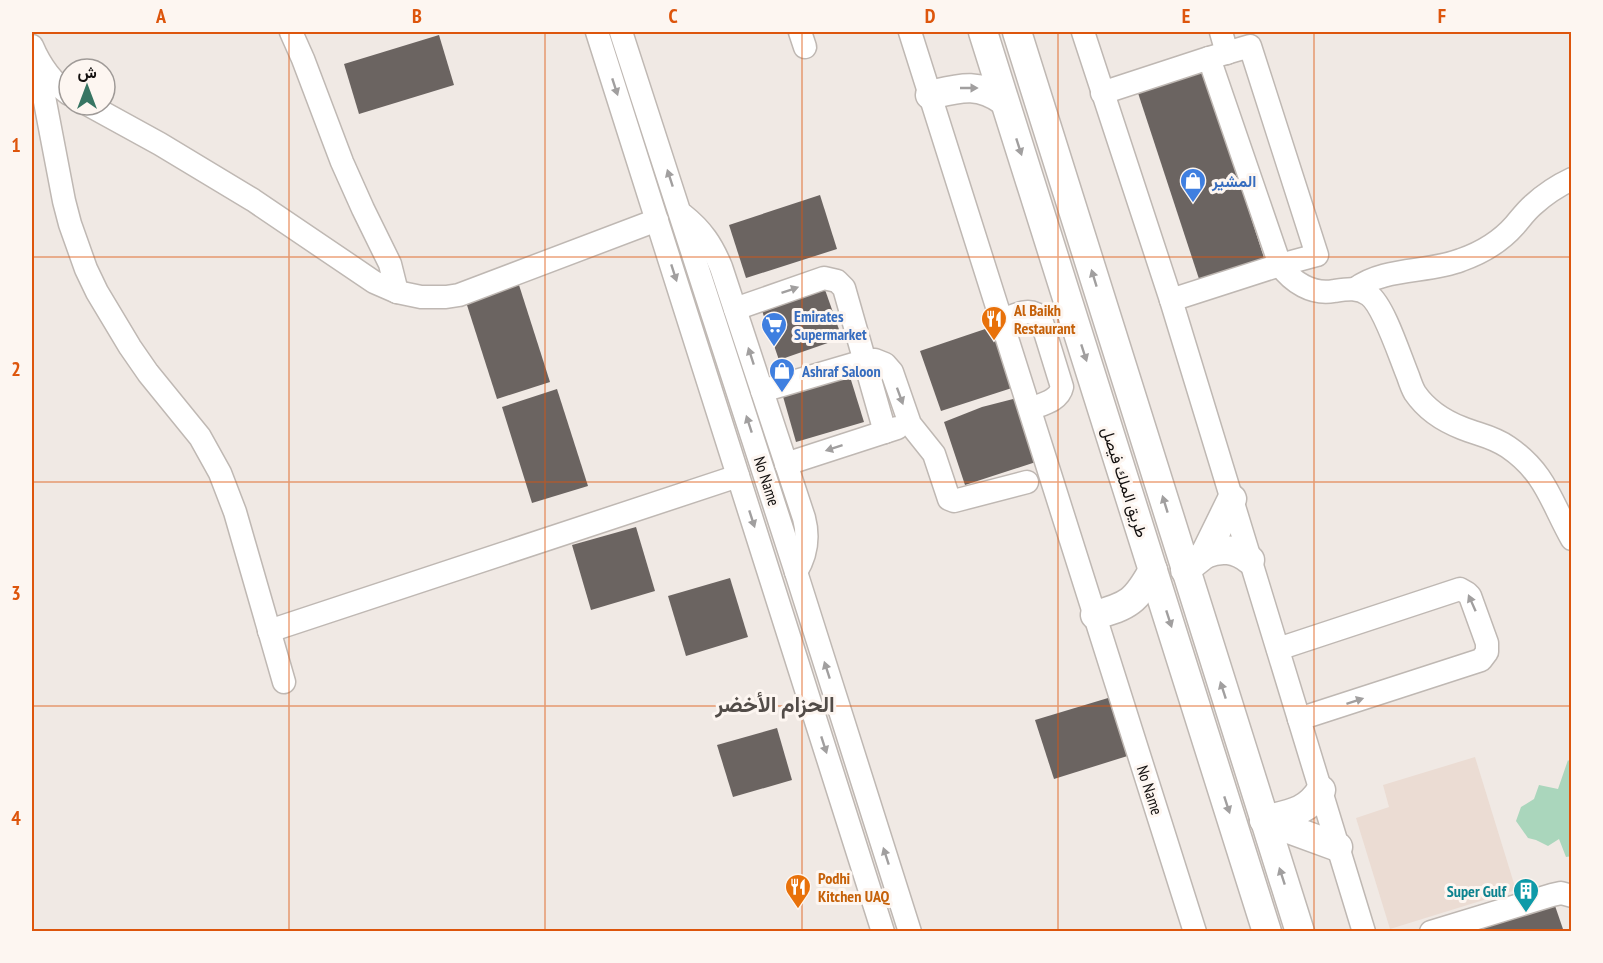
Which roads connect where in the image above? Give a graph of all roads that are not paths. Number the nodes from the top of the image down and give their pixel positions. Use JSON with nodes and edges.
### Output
{"nodes":[{"id":1,"x":291,"y":32,"type":"edge"},
{"id":2,"x":597,"y":32,"type":"edge"},
{"id":3,"x":621,"y":32,"type":"edge"},
{"id":4,"x":910,"y":32,"type":"edge"},
{"id":5,"x":983,"y":32,"type":"edge"},
{"id":6,"x":1017,"y":32,"type":"edge"},
{"id":7,"x":1083,"y":32,"type":"edge"},
{"id":8,"x":32,"y":46,"type":"edge"},
{"id":9,"x":1219,"y":47,"type":"edge"},
{"id":10,"x":45,"y":71,"type":"junction"},
{"id":11,"x":57,"y":84,"type":"edge"},
{"id":12,"x":1102,"y":93,"type":"junction"},
{"id":13,"x":930,"y":95,"type":"junction"},
{"id":14,"x":1004,"y":101,"type":"junction"},
{"id":15,"x":110,"y":117,"type":"edge"},
{"id":16,"x":1572,"y":179,"type":"edge"},
{"id":17,"x":681,"y":214,"type":"junction"},
{"id":18,"x":657,"y":220,"type":"junction"},
{"id":19,"x":1280,"y":265,"type":"junction"},
{"id":20,"x":1355,"y":289,"type":"junction"},
{"id":21,"x":397,"y":292,"type":"junction"},
{"id":22,"x":1171,"y":300,"type":"junction"},
{"id":23,"x":735,"y":309,"type":"junction"},
{"id":24,"x":1002,"y":320,"type":"junction"},
{"id":25,"x":864,"y":362,"type":"junction"},
{"id":26,"x":762,"y":390,"type":"junction"},
{"id":27,"x":1030,"y":409,"type":"junction"},
{"id":28,"x":910,"y":424,"type":"junction"},
{"id":29,"x":885,"y":432,"type":"junction"},
{"id":30,"x":786,"y":464,"type":"junction"},
{"id":31,"x":738,"y":476,"type":"junction"},
{"id":32,"x":1027,"y":482,"type":"dead end"},
{"id":33,"x":1232,"y":499,"type":"junction"},
{"id":34,"x":1572,"y":539,"type":"edge"},
{"id":35,"x":1250,"y":560,"type":"junction"},
{"id":36,"x":1195,"y":562,"type":"junction"},
{"id":37,"x":1153,"y":570,"type":"junction"},
{"id":38,"x":796,"y":572,"type":"junction"},
{"id":39,"x":1095,"y":615,"type":"junction"},
{"id":40,"x":269,"y":631,"type":"junction"},
{"id":41,"x":1278,"y":649,"type":"junction"},
{"id":42,"x":284,"y":682,"type":"dead end"},
{"id":43,"x":1299,"y":719,"type":"junction"},
{"id":44,"x":1321,"y":790,"type":"junction"},
{"id":45,"x":1264,"y":820,"type":"junction"},
{"id":46,"x":1338,"y":847,"type":"junction"},
{"id":47,"x":1572,"y":896,"type":"edge"},
{"id":48,"x":1191,"y":927,"type":"edge"},
{"id":49,"x":883,"y":932,"type":"edge"},
{"id":50,"x":910,"y":932,"type":"edge"},
{"id":51,"x":1267,"y":932,"type":"edge"},
{"id":52,"x":1300,"y":932,"type":"edge"},
{"id":53,"x":1364,"y":932,"type":"edge"},
{"id":54,"x":1431,"y":932,"type":"edge"}],
"edges":[{"from":1,"to":21,"type":"street"},
{"from":2,"to":18,"type":"street","name":"No Name","one_way":true},
{"from":17,"to":3,"type":"street","name":"No Name","one_way":true},
{"from":4,"to":13,"type":"street","name":"No Name"},
{"from":5,"to":14,"type":"main road","name":"طريق الملك فيصل"},
{"from":36,"to":6,"type":"main road","name":"طريق الملك فيصل","one_way":true},
{"from":7,"to":12,"type":"street"},
{"from":8,"to":10,"type":"street"},
{"from":9,"to":12,"type":"street"},
{"from":9,"to":19,"type":"street"},
{"from":9,"to":19,"type":"street"},
{"from":10,"to":11,"type":"street"},
{"from":10,"to":40,"type":"street"},
{"from":12,"to":22,"type":"street"},
{"from":13,"to":14,"type":"main road","one_way":true},
{"from":13,"to":24,"type":"street","name":"No Name"},
{"from":14,"to":37,"type":"main road","name":"طريق الملك فيصل","one_way":true},
{"from":15,"to":21,"type":"street"},
{"from":16,"to":20,"type":"street"},
{"from":17,"to":23,"type":"street"},
{"from":38,"to":17,"type":"street","name":"No Name","one_way":true},
{"from":18,"to":21,"type":"street"},
{"from":18,"to":31,"type":"street","name":"No Name","one_way":true},
{"from":19,"to":20,"type":"street"},
{"from":19,"to":22,"type":"street"},
{"from":20,"to":34,"type":"street"},
{"from":22,"to":33,"type":"street"},
{"from":23,"to":25,"type":"street","one_way":true},
{"from":26,"to":23,"type":"street","one_way":true},
{"from":24,"to":27,"type":"street","name":"No Name"},
{"from":24,"to":27,"type":"street"},
{"from":25,"to":26,"type":"street"},
{"from":25,"to":28,"type":"street","one_way":true},
{"from":25,"to":29,"type":"street"},
{"from":26,"to":30,"type":"street"},
{"from":27,"to":39,"type":"street","name":"No Name"},
{"from":28,"to":29,"type":"street"},
{"from":28,"to":32,"type":"street"},
{"from":29,"to":30,"type":"street","one_way":true},
{"from":30,"to":38,"type":"street"},
{"from":31,"to":40,"type":"street"},
{"from":31,"to":49,"type":"street","name":"No Name","one_way":true},
{"from":33,"to":35,"type":"street"},
{"from":33,"to":36,"type":"main road"},
{"from":35,"to":36,"type":"main road"},
{"from":35,"to":41,"type":"street"},
{"from":45,"to":36,"type":"main road","name":"طريق الملك فيصل","one_way":true},
{"from":37,"to":39,"type":"main road"},
{"from":37,"to":51,"type":"main road","name":"طريق الملك فيصل","one_way":true},
{"from":50,"to":38,"type":"street","name":"No Name","one_way":true},
{"from":39,"to":48,"type":"street","name":"No Name"},
{"from":40,"to":42,"type":"street"},
{"from":41,"to":43,"type":"street"},
{"from":43,"to":41,"type":"street","one_way":true},
{"from":43,"to":44,"type":"street"},
{"from":44,"to":45,"type":"main road"},
{"from":44,"to":46,"type":"street"},
{"from":45,"to":46,"type":"main road"},
{"from":52,"to":45,"type":"main road","name":"طريق الملك فيصل","one_way":true},
{"from":46,"to":53,"type":"street"},
{"from":47,"to":54,"type":"street"}]}
